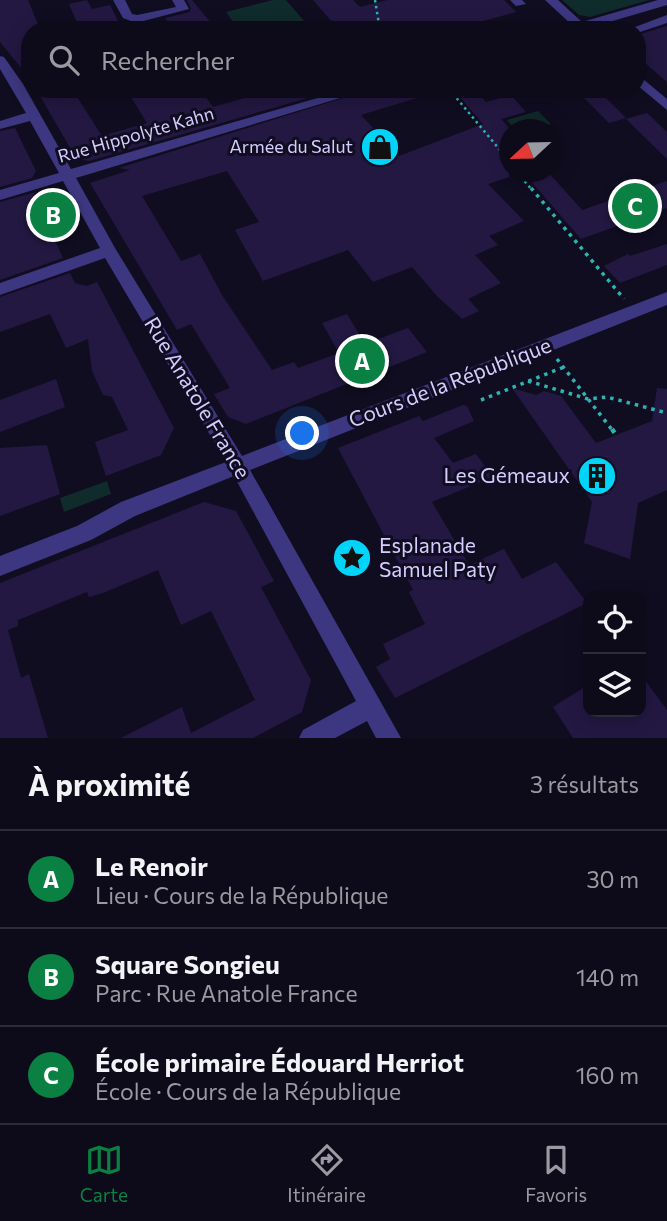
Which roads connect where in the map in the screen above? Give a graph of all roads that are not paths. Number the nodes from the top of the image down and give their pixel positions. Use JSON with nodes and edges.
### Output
{"nodes":[{"id":1,"x":119,"y":0,"type":"edge"},
{"id":2,"x":178,"y":0,"type":"edge"},
{"id":3,"x":551,"y":0,"type":"edge"},
{"id":4,"x":667,"y":1,"type":"edge"},
{"id":5,"x":667,"y":19,"type":"edge"},
{"id":6,"x":571,"y":21,"type":"edge"},
{"id":7,"x":603,"y":21,"type":"edge"},
{"id":8,"x":646,"y":26,"type":"edge"},
{"id":9,"x":0,"y":60,"type":"edge"},
{"id":10,"x":646,"y":86,"type":"edge"},
{"id":11,"x":21,"y":93,"type":"edge"},
{"id":12,"x":24,"y":98,"type":"edge"},
{"id":13,"x":333,"y":98,"type":"edge"},
{"id":14,"x":667,"y":106,"type":"edge"},
{"id":15,"x":35,"y":115,"type":"junction"},
{"id":16,"x":0,"y":125,"type":"edge"},
{"id":17,"x":67,"y":176,"type":"junction"},
{"id":18,"x":0,"y":195,"type":"edge"},
{"id":19,"x":109,"y":251,"type":"junction"},
{"id":20,"x":0,"y":289,"type":"edge"},
{"id":21,"x":667,"y":298,"type":"edge"},
{"id":22,"x":238,"y":466,"type":"junction"},
{"id":23,"x":0,"y":566,"type":"edge"},
{"id":24,"x":370,"y":706,"type":"junction"},
{"id":25,"x":311,"y":738,"type":"edge"},
{"id":26,"x":389,"y":738,"type":"edge"}],
"edges":[{"from":1,"to":2,"type":"street"},
{"from":3,"to":6,"type":"street"},
{"from":4,"to":7,"type":"street"},
{"from":5,"to":8,"type":"street"},
{"from":9,"to":11,"type":"street","name":"Rue Anatole France"},
{"from":10,"to":14,"type":"street"},
{"from":12,"to":15,"type":"street","name":"Rue Anatole France"},
{"from":13,"to":17,"type":"street","name":"Rue Hippolyte Kahn"},
{"from":15,"to":16,"type":"street"},
{"from":15,"to":17,"type":"street","name":"Rue Anatole France"},
{"from":17,"to":18,"type":"street","name":"Rue Hippolyte Kahn"},
{"from":17,"to":19,"type":"street","name":"Rue Anatole France"},
{"from":19,"to":20,"type":"street"},
{"from":19,"to":22,"type":"street","name":"Rue Anatole France"},
{"from":21,"to":22,"type":"street","name":"Cours de la République"},
{"from":22,"to":23,"type":"street","name":"Cours de la République"},
{"from":22,"to":24,"type":"street","name":"Rue Anatole France"},
{"from":24,"to":25,"type":"street"},
{"from":24,"to":26,"type":"street","name":"Rue Anatole France"}]}
